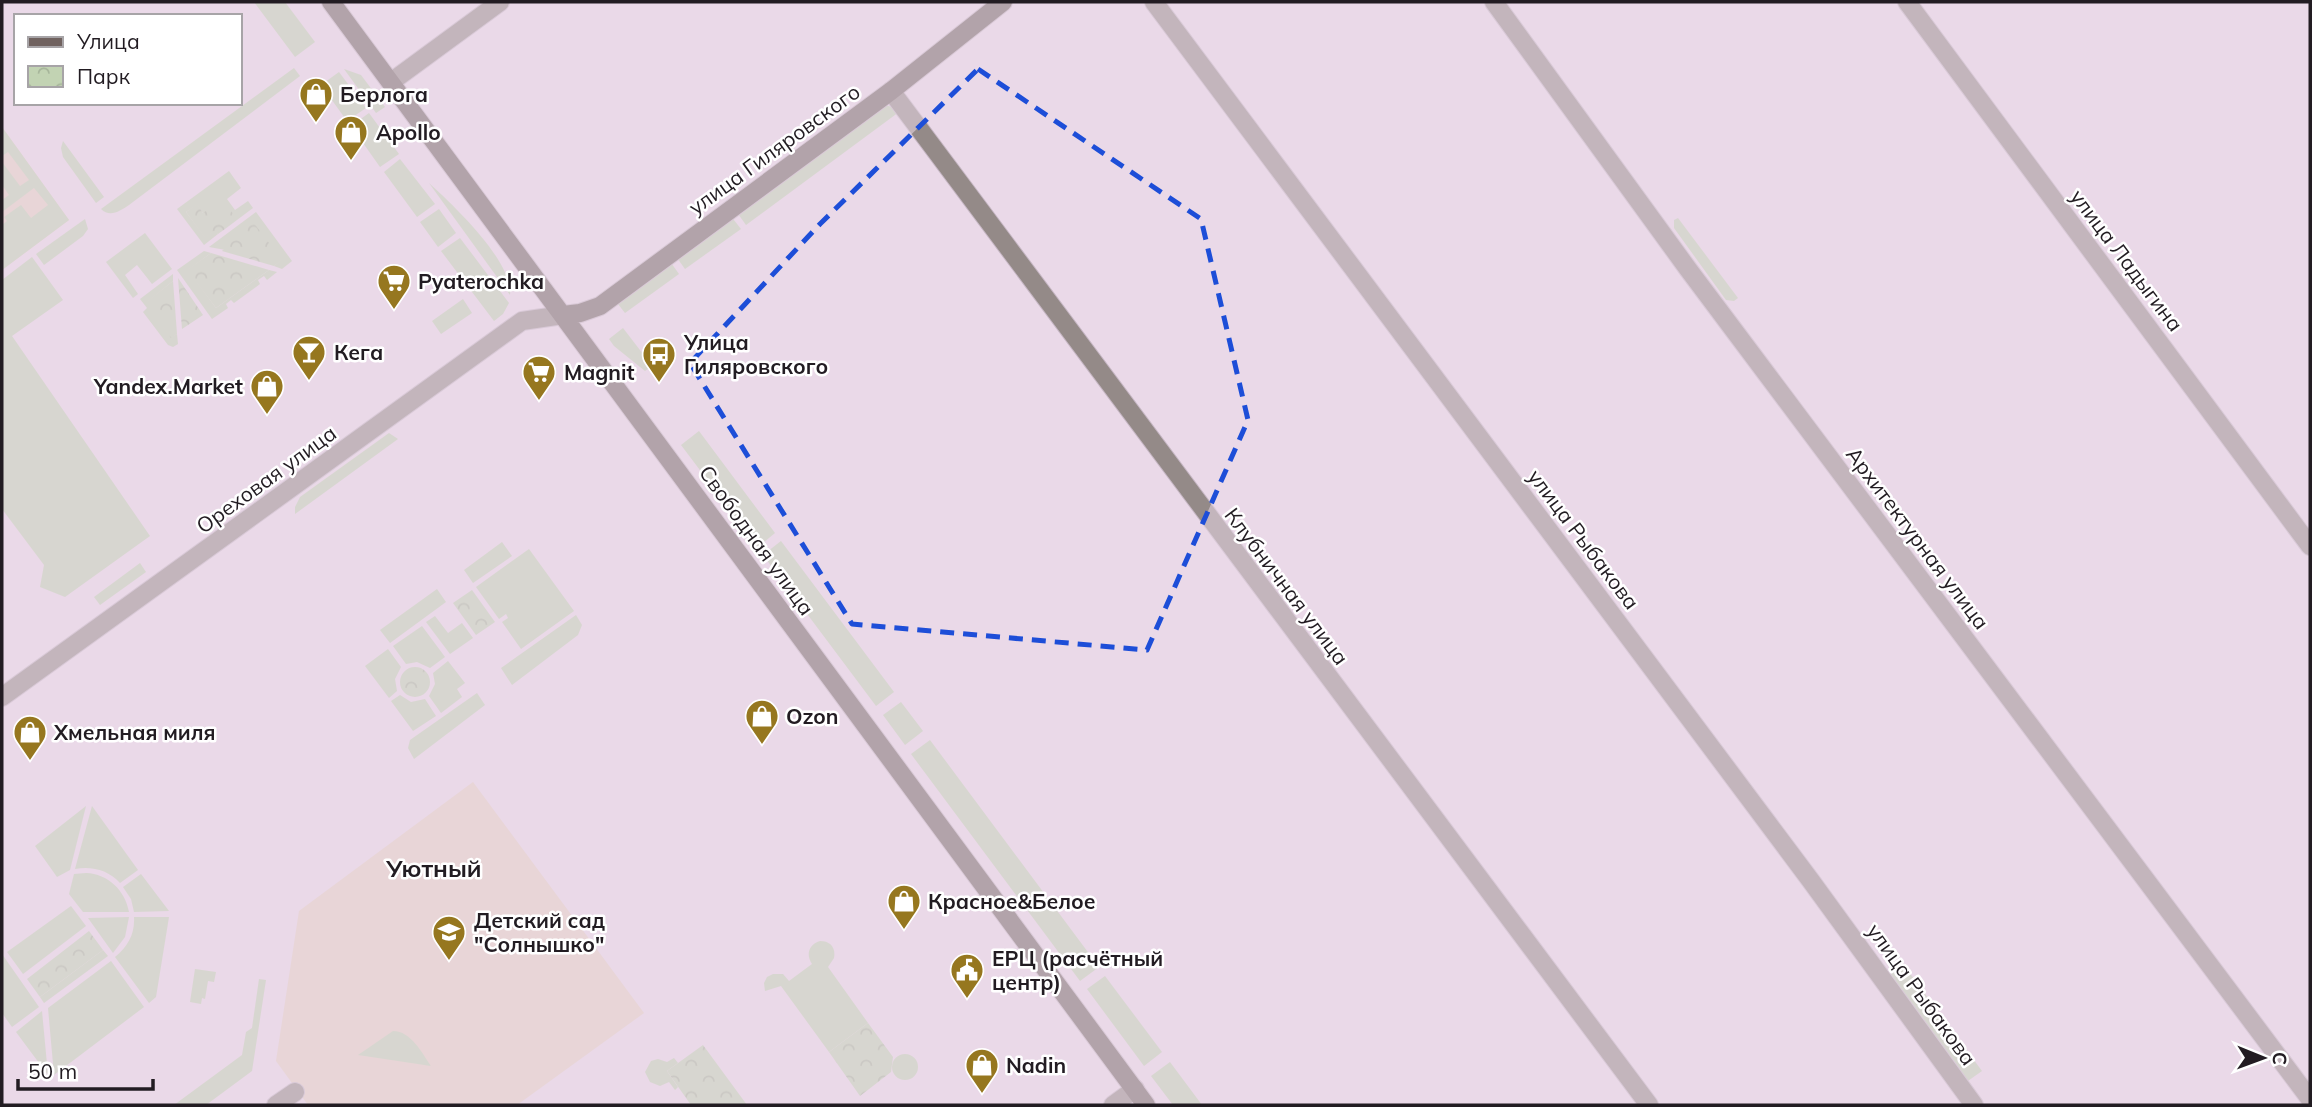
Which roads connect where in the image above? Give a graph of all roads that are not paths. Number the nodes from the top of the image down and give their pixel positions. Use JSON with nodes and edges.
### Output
{"nodes":[{"id":1,"x":331,"y":2,"type":"edge"},
{"id":2,"x":500,"y":2,"type":"edge"},
{"id":3,"x":1003,"y":2,"type":"edge"},
{"id":4,"x":1154,"y":2,"type":"edge"},
{"id":5,"x":1494,"y":2,"type":"edge"},
{"id":6,"x":1907,"y":2,"type":"edge"},
{"id":7,"x":391,"y":82,"type":"junction"},
{"id":8,"x":891,"y":91,"type":"junction"},
{"id":9,"x":564,"y":315,"type":"junction"},
{"id":10,"x":2310,"y":546,"type":"edge"},
{"id":11,"x":2,"y":697,"type":"edge"},
{"id":12,"x":1135,"y":1089,"type":"junction"},
{"id":13,"x":295,"y":1092,"type":"dead end"},
{"id":14,"x":2310,"y":1099,"type":"edge"},
{"id":15,"x":276,"y":1105,"type":"edge"},
{"id":16,"x":1113,"y":1105,"type":"edge"},
{"id":17,"x":1146,"y":1105,"type":"edge"},
{"id":18,"x":1649,"y":1105,"type":"edge"},
{"id":19,"x":1975,"y":1105,"type":"edge"}],
"edges":[{"from":1,"to":7,"type":"main road","name":"Свободная улица"},
{"from":2,"to":7,"type":"street"},
{"from":3,"to":8,"type":"main road","name":"улица Гиляровского"},
{"from":4,"to":19,"type":"street","name":"улица Рыбакова"},
{"from":5,"to":14,"type":"street","name":"Архитектурная улица"},
{"from":6,"to":10,"type":"street","name":"улица Ладыгина"},
{"from":7,"to":9,"type":"main road","name":"Свободная улица"},
{"from":8,"to":9,"type":"main road","name":"улица Гиляровского"},
{"from":8,"to":18,"type":"street","name":"Клубничная улица"},
{"from":9,"to":11,"type":"street","name":"Ореховая улица"},
{"from":9,"to":12,"type":"main road","name":"Свободная улица"},
{"from":12,"to":16,"type":"street"},
{"from":12,"to":17,"type":"main road","name":"Свободная улица"},
{"from":13,"to":15,"type":"street"}]}
